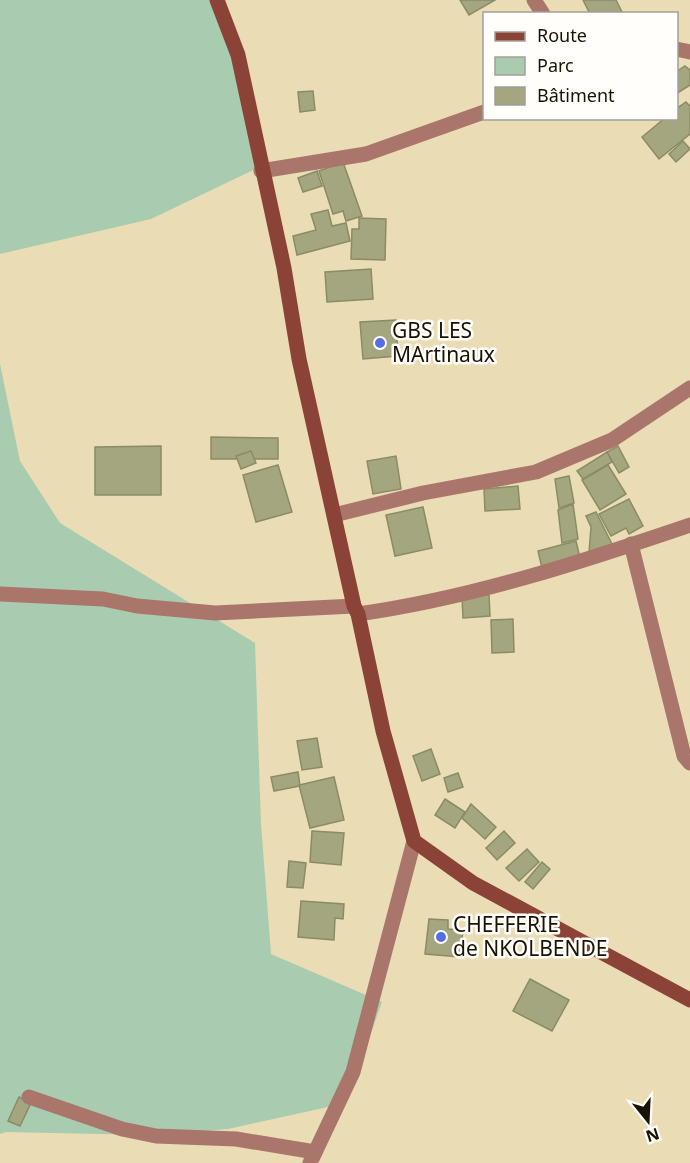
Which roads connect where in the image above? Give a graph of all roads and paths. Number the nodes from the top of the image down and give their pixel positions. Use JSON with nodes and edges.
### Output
{"nodes":[{"id":1,"x":217,"y":0,"type":"edge"},
{"id":2,"x":483,"y":112,"type":"edge"},
{"id":3,"x":261,"y":171,"type":"junction"},
{"id":4,"x":690,"y":388,"type":"edge"},
{"id":5,"x":334,"y":515,"type":"junction"},
{"id":6,"x":690,"y":525,"type":"edge"},
{"id":7,"x":632,"y":544,"type":"junction"},
{"id":8,"x":0,"y":594,"type":"edge"},
{"id":9,"x":356,"y":610,"type":"junction"},
{"id":10,"x":690,"y":763,"type":"edge"},
{"id":11,"x":414,"y":842,"type":"junction"},
{"id":12,"x":690,"y":1000,"type":"edge"},
{"id":13,"x":28,"y":1097,"type":"dead end"},
{"id":14,"x":313,"y":1157,"type":"edge"}],
"edges":[{"from":1,"to":3,"type":"street"},
{"from":2,"to":3,"type":"street"},
{"from":3,"to":5,"type":"street"},
{"from":4,"to":5,"type":"street"},
{"from":5,"to":9,"type":"street"},
{"from":6,"to":7,"type":"street"},
{"from":7,"to":9,"type":"street"},
{"from":7,"to":10,"type":"street"},
{"from":8,"to":9,"type":"street"},
{"from":9,"to":11,"type":"street"},
{"from":11,"to":12,"type":"street"},
{"from":11,"to":14,"type":"street"},
{"from":13,"to":14,"type":"street"}]}
